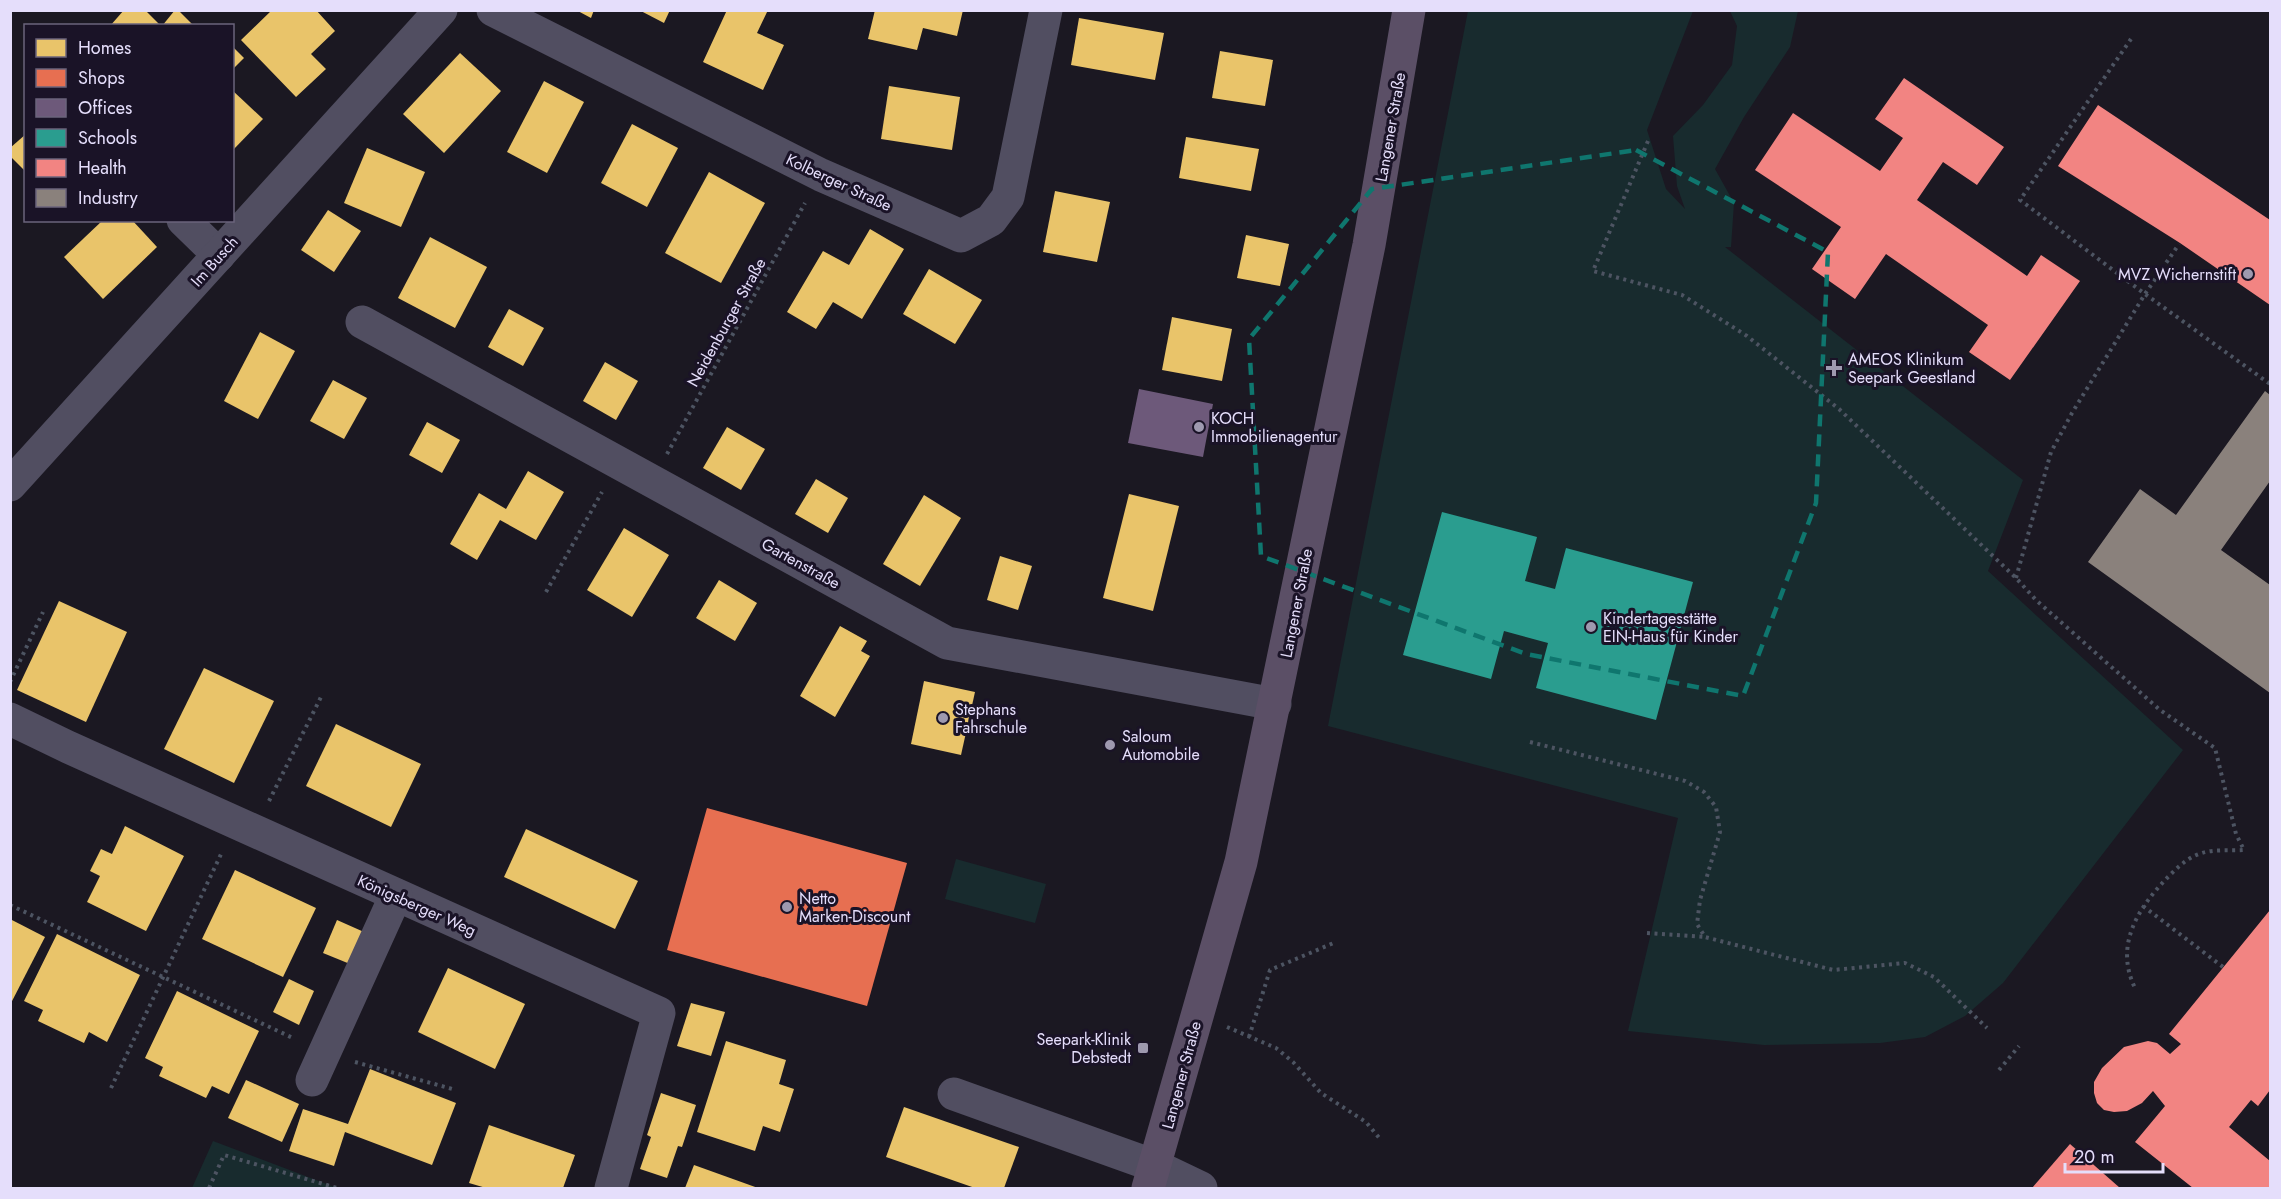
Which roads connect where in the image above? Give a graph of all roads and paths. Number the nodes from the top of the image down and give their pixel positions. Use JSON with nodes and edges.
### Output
{"nodes":[{"id":1,"x":441,"y":10,"type":"edge"},
{"id":2,"x":493,"y":10,"type":"edge"},
{"id":3,"x":1046,"y":10,"type":"edge"},
{"id":4,"x":1409,"y":10,"type":"edge"},
{"id":5,"x":2131,"y":39,"type":"dead end"},
{"id":6,"x":1648,"y":141,"type":"dead end"},
{"id":7,"x":821,"y":175,"type":"junction"},
{"id":8,"x":185,"y":222,"type":"edge"},
{"id":9,"x":2179,"y":244,"type":"dead end"},
{"id":10,"x":219,"y":255,"type":"junction"},
{"id":11,"x":2145,"y":294,"type":"junction"},
{"id":12,"x":362,"y":322,"type":"dead end"},
{"id":13,"x":2271,"y":384,"type":"edge"},
{"id":14,"x":618,"y":462,"type":"junction"},
{"id":15,"x":651,"y":480,"type":"junction"},
{"id":16,"x":10,"y":485,"type":"edge"},
{"id":17,"x":2016,"y":578,"type":"junction"},
{"id":18,"x":546,"y":592,"type":"dead end"},
{"id":19,"x":43,"y":612,"type":"dead end"},
{"id":20,"x":10,"y":682,"type":"edge"},
{"id":21,"x":321,"y":697,"type":"dead end"},
{"id":22,"x":1275,"y":704,"type":"junction"},
{"id":23,"x":10,"y":719,"type":"edge"},
{"id":24,"x":1530,"y":742,"type":"dead end"},
{"id":25,"x":245,"y":827,"type":"junction"},
{"id":26,"x":396,"y":895,"type":"junction"},
{"id":27,"x":10,"y":905,"type":"edge"},
{"id":28,"x":2143,"y":906,"type":"junction"},
{"id":29,"x":1647,"y":933,"type":"dead end"},
{"id":30,"x":1705,"y":937,"type":"junction"},
{"id":31,"x":1336,"y":942,"type":"dead end"},
{"id":32,"x":2223,"y":968,"type":"dead end"},
{"id":33,"x":163,"y":978,"type":"junction"},
{"id":34,"x":2135,"y":988,"type":"dead end"},
{"id":35,"x":1196,"y":1018,"type":"junction"},
{"id":36,"x":1987,"y":1028,"type":"dead end"},
{"id":37,"x":1249,"y":1037,"type":"junction"},
{"id":38,"x":2019,"y":1046,"type":"dead end"},
{"id":39,"x":318,"y":1066,"type":"junction"},
{"id":40,"x":1999,"y":1070,"type":"dead end"},
{"id":41,"x":111,"y":1088,"type":"dead end"},
{"id":42,"x":456,"y":1090,"type":"dead end"},
{"id":43,"x":954,"y":1094,"type":"dead end"},
{"id":44,"x":1382,"y":1140,"type":"dead end"},
{"id":45,"x":1151,"y":1177,"type":"edge"},
{"id":46,"x":209,"y":1188,"type":"edge"},
{"id":47,"x":337,"y":1188,"type":"edge"},
{"id":48,"x":611,"y":1188,"type":"edge"},
{"id":49,"x":1201,"y":1188,"type":"edge"}],
"edges":[{"from":1,"to":10,"type":"street","name":"Im Busch"},
{"from":2,"to":7,"type":"street","name":"Kolberger Straße"},
{"from":3,"to":7,"type":"street","name":"Kolberger Straße"},
{"from":4,"to":22,"type":"main road","name":"Langener Straße"},
{"from":5,"to":11,"type":"path"},
{"from":6,"to":17,"type":"path"},
{"from":7,"to":15,"type":"path","name":"Neidenburger Straße"},
{"from":8,"to":10,"type":"street"},
{"from":9,"to":11,"type":"path"},
{"from":10,"to":16,"type":"street","name":"Im Busch"},
{"from":11,"to":13,"type":"path"},
{"from":11,"to":17,"type":"path"},
{"from":12,"to":14,"type":"street","name":"Gartenstraße"},
{"from":14,"to":15,"type":"street","name":"Gartenstraße"},
{"from":14,"to":18,"type":"path"},
{"from":15,"to":22,"type":"street","name":"Gartenstraße"},
{"from":17,"to":28,"type":"path"},
{"from":19,"to":20,"type":"path"},
{"from":21,"to":25,"type":"path"},
{"from":22,"to":35,"type":"main road","name":"Langener Straße"},
{"from":23,"to":25,"type":"street","name":"Königsberger Weg"},
{"from":24,"to":30,"type":"path"},
{"from":25,"to":26,"type":"street","name":"Königsberger Weg"},
{"from":25,"to":33,"type":"path"},
{"from":26,"to":39,"type":"street"},
{"from":26,"to":48,"type":"street","name":"Königsberger Weg"},
{"from":27,"to":33,"type":"path"},
{"from":28,"to":32,"type":"path"},
{"from":28,"to":34,"type":"path"},
{"from":29,"to":30,"type":"path"},
{"from":30,"to":36,"type":"path"},
{"from":31,"to":37,"type":"path"},
{"from":33,"to":39,"type":"path"},
{"from":33,"to":41,"type":"path"},
{"from":35,"to":37,"type":"path"},
{"from":35,"to":45,"type":"main road","name":"Langener Straße"},
{"from":37,"to":44,"type":"path"},
{"from":38,"to":40,"type":"path"},
{"from":39,"to":42,"type":"path"},
{"from":43,"to":45,"type":"street"},
{"from":45,"to":49,"type":"street"},
{"from":46,"to":47,"type":"path"}]}
